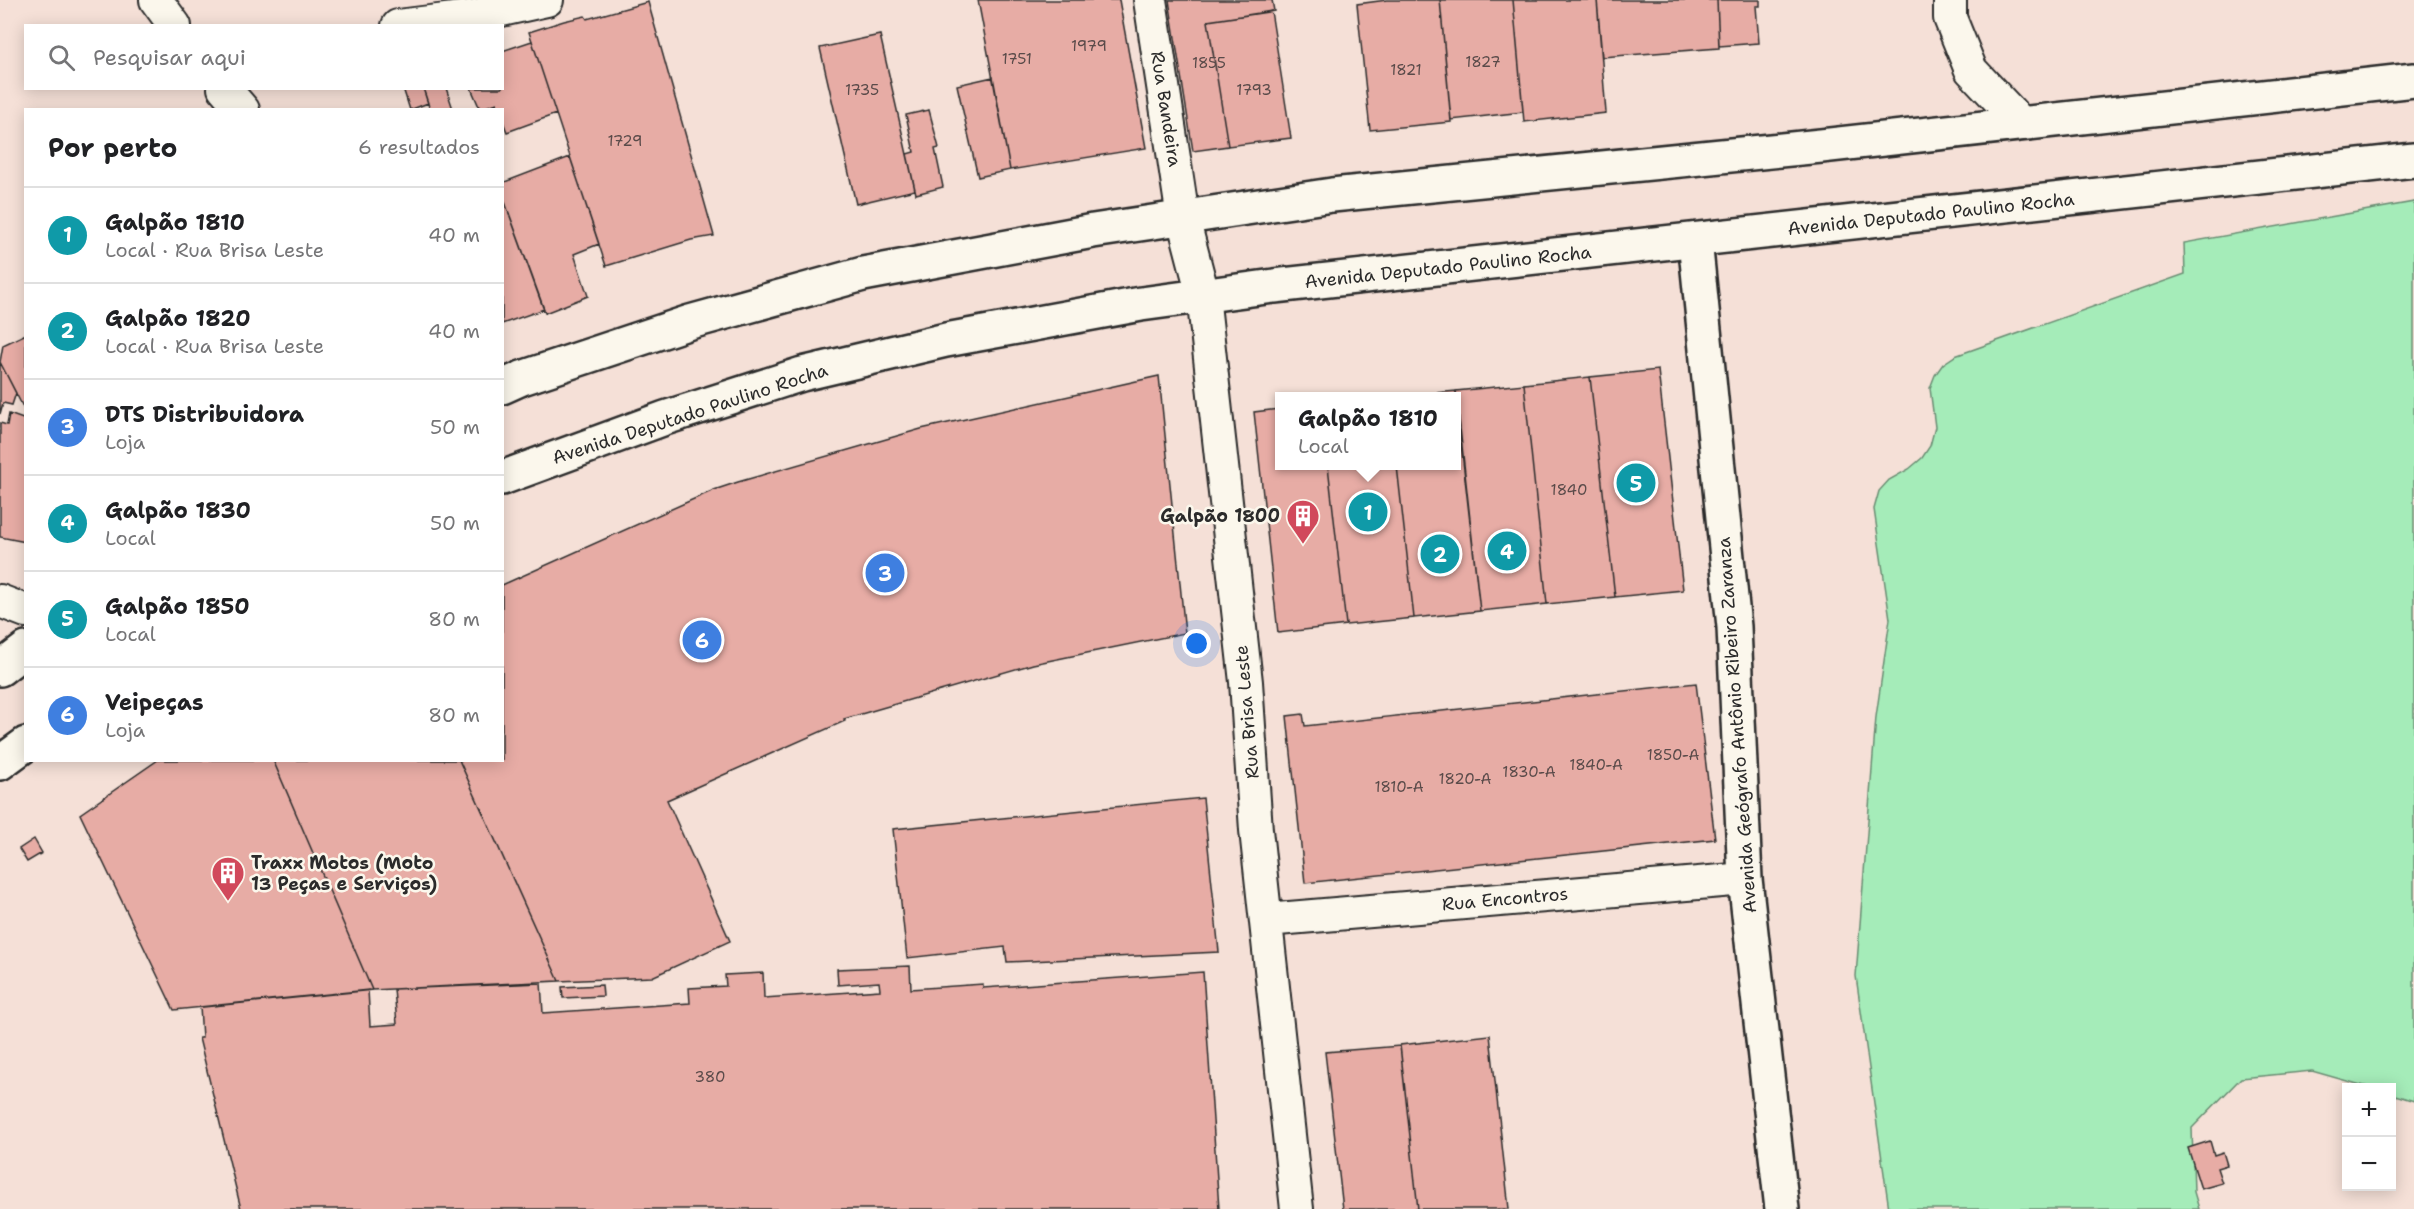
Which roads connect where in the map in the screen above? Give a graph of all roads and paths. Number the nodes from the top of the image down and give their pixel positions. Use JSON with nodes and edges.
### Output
{"nodes":[{"id":1,"x":156,"y":0,"type":"edge"},
{"id":2,"x":547,"y":0,"type":"edge"},
{"id":3,"x":1150,"y":0,"type":"edge"},
{"id":4,"x":1950,"y":0,"type":"edge"},
{"id":5,"x":174,"y":24,"type":"edge"},
{"id":6,"x":414,"y":24,"type":"edge"},
{"id":7,"x":2411,"y":80,"type":"edge"},
{"id":8,"x":226,"y":90,"type":"edge"},
{"id":9,"x":241,"y":108,"type":"edge"},
{"id":10,"x":2022,"y":124,"type":"junction"},
{"id":11,"x":2414,"y":159,"type":"edge"},
{"id":12,"x":1183,"y":218,"type":"junction"},
{"id":13,"x":1695,"y":240,"type":"junction"},
{"id":14,"x":1203,"y":296,"type":"junction"},
{"id":15,"x":504,"y":386,"type":"edge"},
{"id":16,"x":504,"y":477,"type":"edge"},
{"id":17,"x":0,"y":601,"type":"edge"},
{"id":18,"x":24,"y":610,"type":"edge"},
{"id":19,"x":24,"y":651,"type":"edge"},
{"id":20,"x":0,"y":669,"type":"edge"},
{"id":21,"x":24,"y":745,"type":"edge"},
{"id":22,"x":0,"y":763,"type":"edge"},
{"id":23,"x":1745,"y":879,"type":"junction"},
{"id":24,"x":1266,"y":920,"type":"junction"},
{"id":25,"x":1297,"y":1209,"type":"edge"},
{"id":26,"x":1782,"y":1209,"type":"edge"}],
"edges":[{"from":1,"to":5,"type":"street"},
{"from":2,"to":6,"type":"street"},
{"from":3,"to":12,"type":"street","name":"Rua Bandeira"},
{"from":4,"to":10,"type":"street"},
{"from":7,"to":10,"type":"main road"},
{"from":8,"to":9,"type":"street"},
{"from":10,"to":12,"type":"main road"},
{"from":11,"to":13,"type":"main road","name":"Avenida Deputado Paulino Rocha"},
{"from":12,"to":14,"type":"street","name":"Rua Brisa Leste"},
{"from":12,"to":15,"type":"main road"},
{"from":13,"to":14,"type":"main road","name":"Avenida Deputado Paulino Rocha"},
{"from":13,"to":23,"type":"main road","name":"Avenida Geógrafo Antônio Ribeiro Zaranza"},
{"from":14,"to":16,"type":"main road","name":"Avenida Deputado Paulino Rocha"},
{"from":14,"to":24,"type":"street","name":"Rua Brisa Leste"},
{"from":17,"to":18,"type":"street"},
{"from":19,"to":20,"type":"main road"},
{"from":21,"to":22,"type":"main road"},
{"from":23,"to":24,"type":"street","name":"Rua Encontros"},
{"from":23,"to":26,"type":"main road","name":"Avenida Geógrafo Antônio Ribeiro Zaranza"},
{"from":24,"to":25,"type":"street","name":"Rua Brisa Leste"}]}
